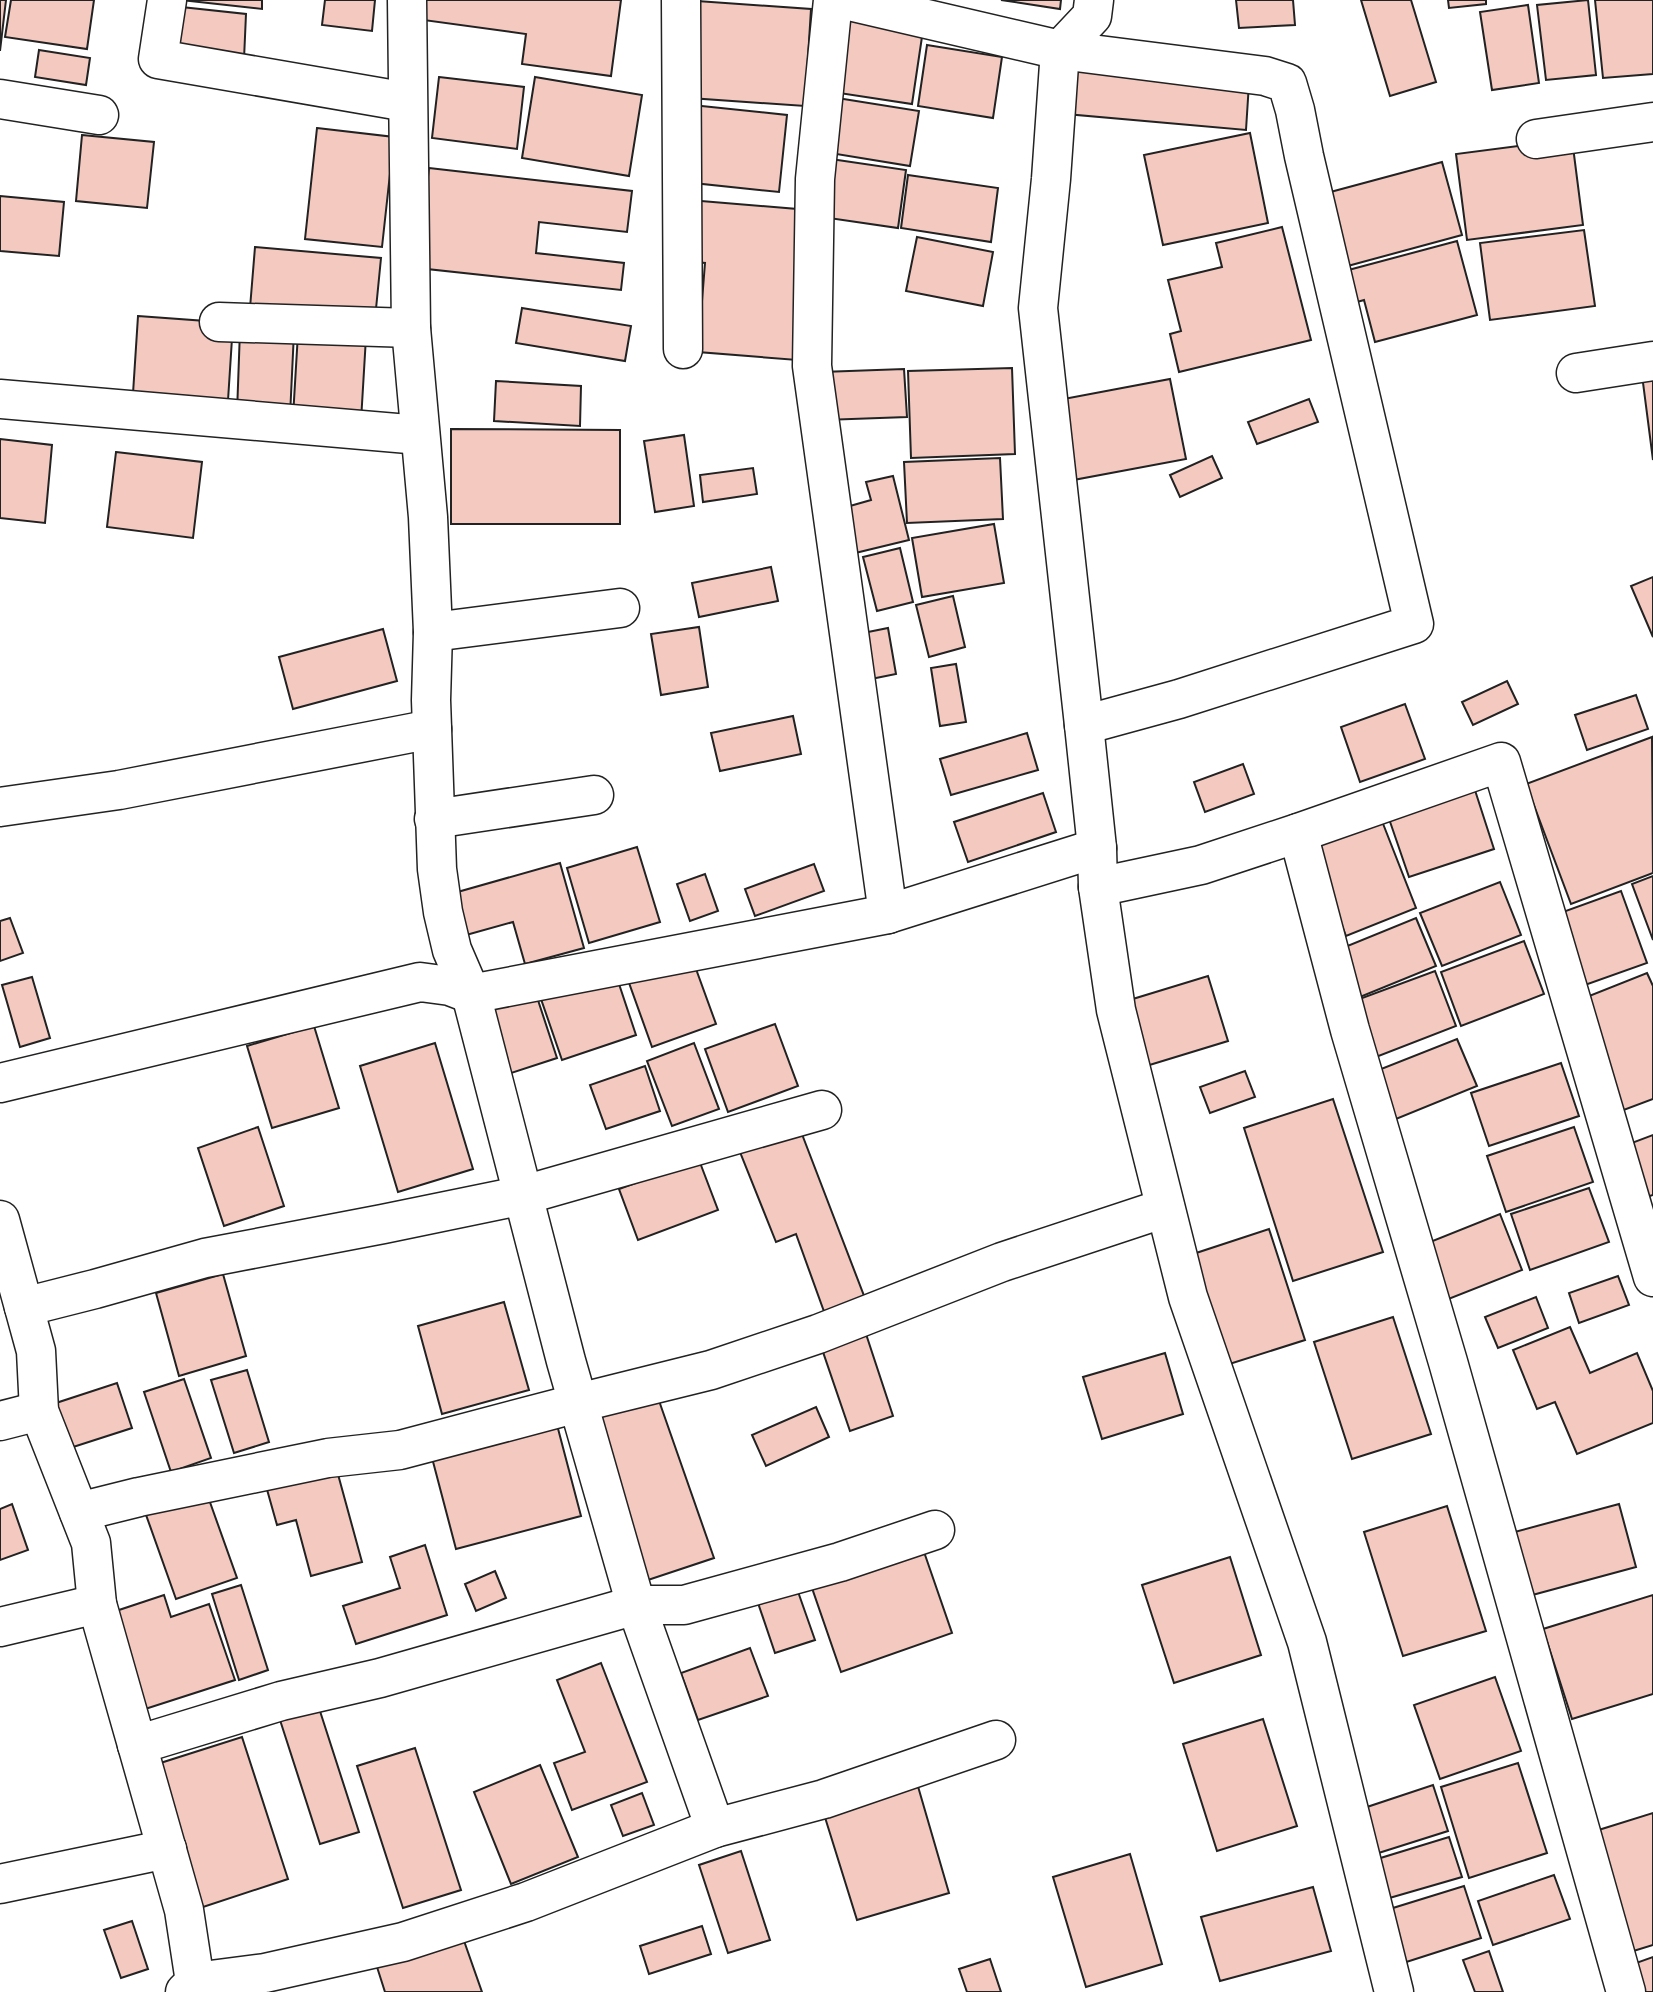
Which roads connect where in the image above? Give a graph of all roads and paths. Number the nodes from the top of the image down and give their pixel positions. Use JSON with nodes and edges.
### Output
{"nodes":[{"id":1,"x":167,"y":0,"type":"edge"},
{"id":2,"x":407,"y":0,"type":"edge"},
{"id":3,"x":681,"y":0,"type":"edge"},
{"id":4,"x":833,"y":0,"type":"edge"},
{"id":5,"x":845,"y":0,"type":"edge"},
{"id":6,"x":1094,"y":0,"type":"edge"},
{"id":7,"x":1060,"y":50,"type":"junction"},
{"id":8,"x":0,"y":99,"type":"edge"},
{"id":9,"x":407,"y":102,"type":"junction"},
{"id":10,"x":99,"y":115,"type":"dead end"},
{"id":11,"x":1653,"y":122,"type":"edge"},
{"id":12,"x":1536,"y":139,"type":"dead end"},
{"id":13,"x":219,"y":322,"type":"dead end"},
{"id":14,"x":411,"y":328,"type":"junction"},
{"id":15,"x":683,"y":349,"type":"dead end"},
{"id":16,"x":1653,"y":361,"type":"edge"},
{"id":17,"x":1576,"y":373,"type":"dead end"},
{"id":18,"x":0,"y":399,"type":"edge"},
{"id":19,"x":420,"y":435,"type":"junction"},
{"id":20,"x":620,"y":608,"type":"dead end"},
{"id":21,"x":433,"y":632,"type":"junction"},
{"id":22,"x":1084,"y":725,"type":"junction"},
{"id":23,"x":432,"y":729,"type":"junction"},
{"id":24,"x":594,"y":795,"type":"dead end"},
{"id":25,"x":0,"y":807,"type":"edge"},
{"id":26,"x":434,"y":819,"type":"junction"},
{"id":27,"x":1298,"y":833,"type":"junction"},
{"id":28,"x":1097,"y":848,"type":"junction"},
{"id":29,"x":1098,"y":887,"type":"junction"},
{"id":30,"x":888,"y":914,"type":"junction"},
{"id":31,"x":471,"y":994,"type":"junction"},
{"id":32,"x":0,"y":1083,"type":"edge"},
{"id":33,"x":822,"y":1110,"type":"dead end"},
{"id":34,"x":524,"y":1195,"type":"junction"},
{"id":35,"x":1165,"y":1208,"type":"junction"},
{"id":36,"x":0,"y":1220,"type":"edge"},
{"id":37,"x":1653,"y":1277,"type":"edge"},
{"id":38,"x":24,"y":1307,"type":"junction"},
{"id":39,"x":578,"y":1403,"type":"junction"},
{"id":40,"x":39,"y":1411,"type":"junction"},
{"id":41,"x":0,"y":1421,"type":"edge"},
{"id":42,"x":79,"y":1512,"type":"junction"},
{"id":43,"x":935,"y":1530,"type":"dead end"},
{"id":44,"x":97,"y":1604,"type":"junction"},
{"id":45,"x":636,"y":1605,"type":"junction"},
{"id":46,"x":0,"y":1627,"type":"edge"},
{"id":47,"x":996,"y":1740,"type":"dead end"},
{"id":48,"x":137,"y":1745,"type":"junction"},
{"id":49,"x":715,"y":1828,"type":"junction"},
{"id":50,"x":167,"y":1849,"type":"junction"},
{"id":51,"x":0,"y":1884,"type":"edge"},
{"id":52,"x":190,"y":1987,"type":"edge"},
{"id":53,"x":1394,"y":1992,"type":"edge"},
{"id":54,"x":1626,"y":1992,"type":"edge"}],
"edges":[{"from":1,"to":9,"type":"street"},
{"from":2,"to":9,"type":"street"},
{"from":3,"to":15,"type":"street"},
{"from":4,"to":30,"type":"street"},
{"from":5,"to":7,"type":"street"},
{"from":6,"to":7,"type":"street"},
{"from":7,"to":22,"type":"street"},
{"from":7,"to":22,"type":"street"},
{"from":8,"to":10,"type":"street"},
{"from":9,"to":14,"type":"street"},
{"from":11,"to":12,"type":"street"},
{"from":13,"to":14,"type":"street"},
{"from":14,"to":19,"type":"street"},
{"from":16,"to":17,"type":"street"},
{"from":18,"to":19,"type":"street"},
{"from":19,"to":21,"type":"street"},
{"from":20,"to":21,"type":"street"},
{"from":21,"to":23,"type":"street"},
{"from":22,"to":28,"type":"street"},
{"from":23,"to":25,"type":"street"},
{"from":23,"to":26,"type":"street"},
{"from":24,"to":26,"type":"street"},
{"from":26,"to":31,"type":"street"},
{"from":27,"to":29,"type":"street"},
{"from":27,"to":37,"type":"street"},
{"from":27,"to":54,"type":"street"},
{"from":28,"to":29,"type":"street"},
{"from":28,"to":30,"type":"street"},
{"from":29,"to":35,"type":"street"},
{"from":30,"to":31,"type":"street"},
{"from":31,"to":32,"type":"street"},
{"from":31,"to":34,"type":"street"},
{"from":33,"to":34,"type":"street"},
{"from":34,"to":38,"type":"street"},
{"from":34,"to":39,"type":"street"},
{"from":35,"to":39,"type":"street"},
{"from":35,"to":53,"type":"street"},
{"from":36,"to":38,"type":"street"},
{"from":38,"to":40,"type":"street"},
{"from":39,"to":42,"type":"street"},
{"from":39,"to":45,"type":"street"},
{"from":40,"to":41,"type":"street"},
{"from":40,"to":42,"type":"street"},
{"from":42,"to":44,"type":"street"},
{"from":43,"to":45,"type":"street"},
{"from":44,"to":46,"type":"street"},
{"from":44,"to":48,"type":"street"},
{"from":45,"to":48,"type":"street"},
{"from":45,"to":49,"type":"street"},
{"from":47,"to":49,"type":"street"},
{"from":48,"to":50,"type":"street"},
{"from":49,"to":52,"type":"street"},
{"from":50,"to":51,"type":"street"},
{"from":50,"to":52,"type":"street"}]}
